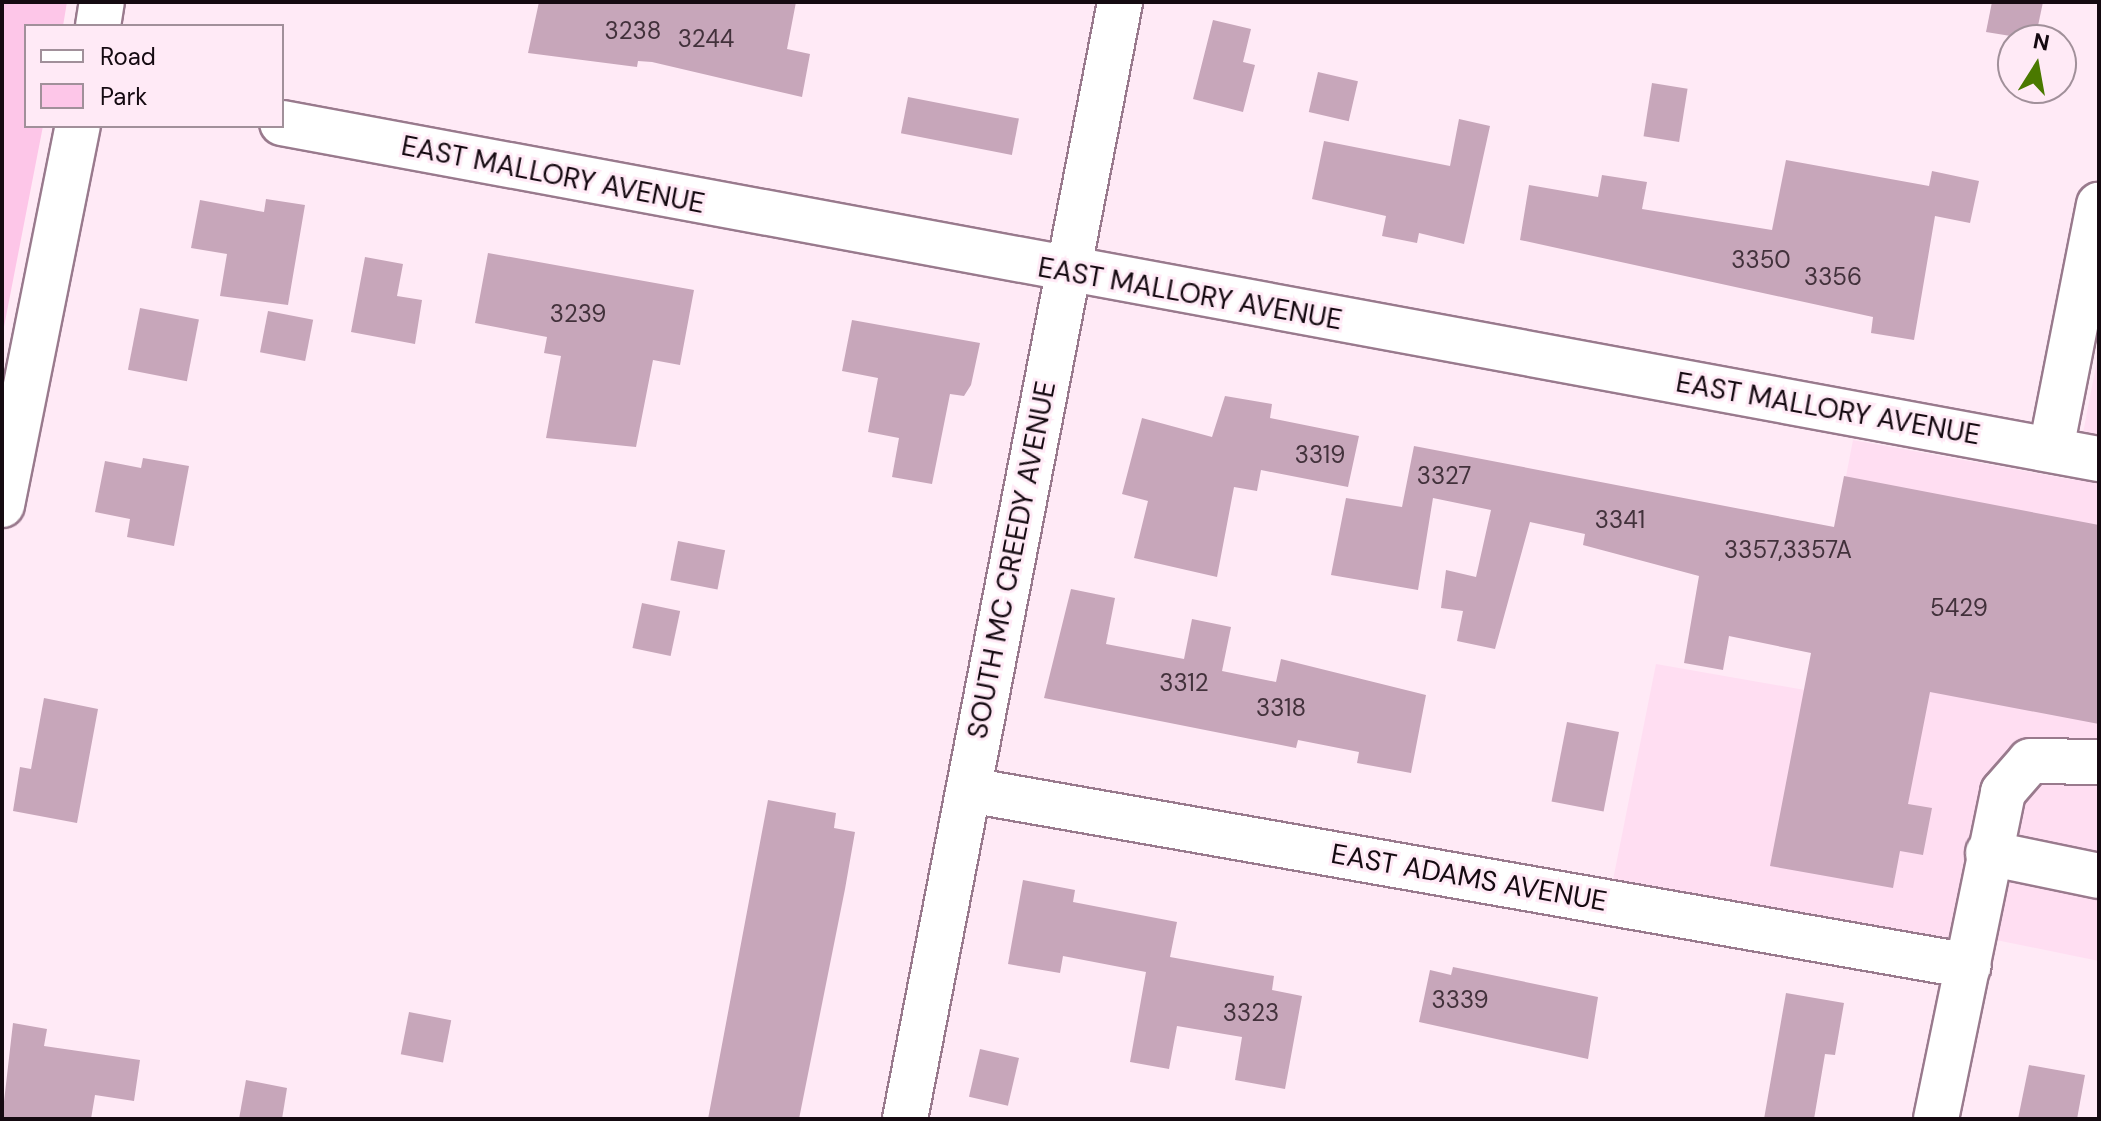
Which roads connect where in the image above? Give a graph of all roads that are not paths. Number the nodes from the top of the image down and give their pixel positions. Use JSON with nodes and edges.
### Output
{"nodes":[{"id":1,"x":102,"y":2,"type":"edge"},
{"id":2,"x":1120,"y":2,"type":"edge"},
{"id":3,"x":98,"y":24,"type":"edge"},
{"id":4,"x":284,"y":123,"type":"edge"},
{"id":5,"x":78,"y":128,"type":"edge"},
{"id":6,"x":2099,"y":205,"type":"edge"},
{"id":7,"x":1067,"y":272,"type":"junction"},
{"id":8,"x":2051,"y":449,"type":"junction"},
{"id":9,"x":2099,"y":459,"type":"edge"},
{"id":10,"x":2,"y":505,"type":"edge"},
{"id":11,"x":2099,"y":762,"type":"edge"},
{"id":12,"x":969,"y":790,"type":"junction"},
{"id":13,"x":1988,"y":853,"type":"junction"},
{"id":14,"x":2099,"y":876,"type":"edge"},
{"id":15,"x":1969,"y":966,"type":"junction"},
{"id":16,"x":905,"y":1119,"type":"edge"},
{"id":17,"x":1936,"y":1119,"type":"edge"}],
"edges":[{"from":1,"to":3,"type":"street"},
{"from":2,"to":7,"type":"street","name":"SOUTH MC CREEDY AVENUE"},
{"from":4,"to":7,"type":"street","name":"EAST MALLORY AVENUE"},
{"from":5,"to":10,"type":"street"},
{"from":6,"to":8,"type":"street"},
{"from":7,"to":8,"type":"street","name":"EAST MALLORY AVENUE"},
{"from":7,"to":12,"type":"street","name":"SOUTH MC CREEDY AVENUE"},
{"from":8,"to":9,"type":"street","name":"EAST MALLORY AVENUE"},
{"from":11,"to":13,"type":"street"},
{"from":12,"to":15,"type":"street","name":"EAST ADAMS AVENUE"},
{"from":12,"to":16,"type":"street","name":"SOUTH MC CREEDY AVENUE"},
{"from":13,"to":14,"type":"street"},
{"from":13,"to":15,"type":"street"},
{"from":15,"to":17,"type":"street"}]}
